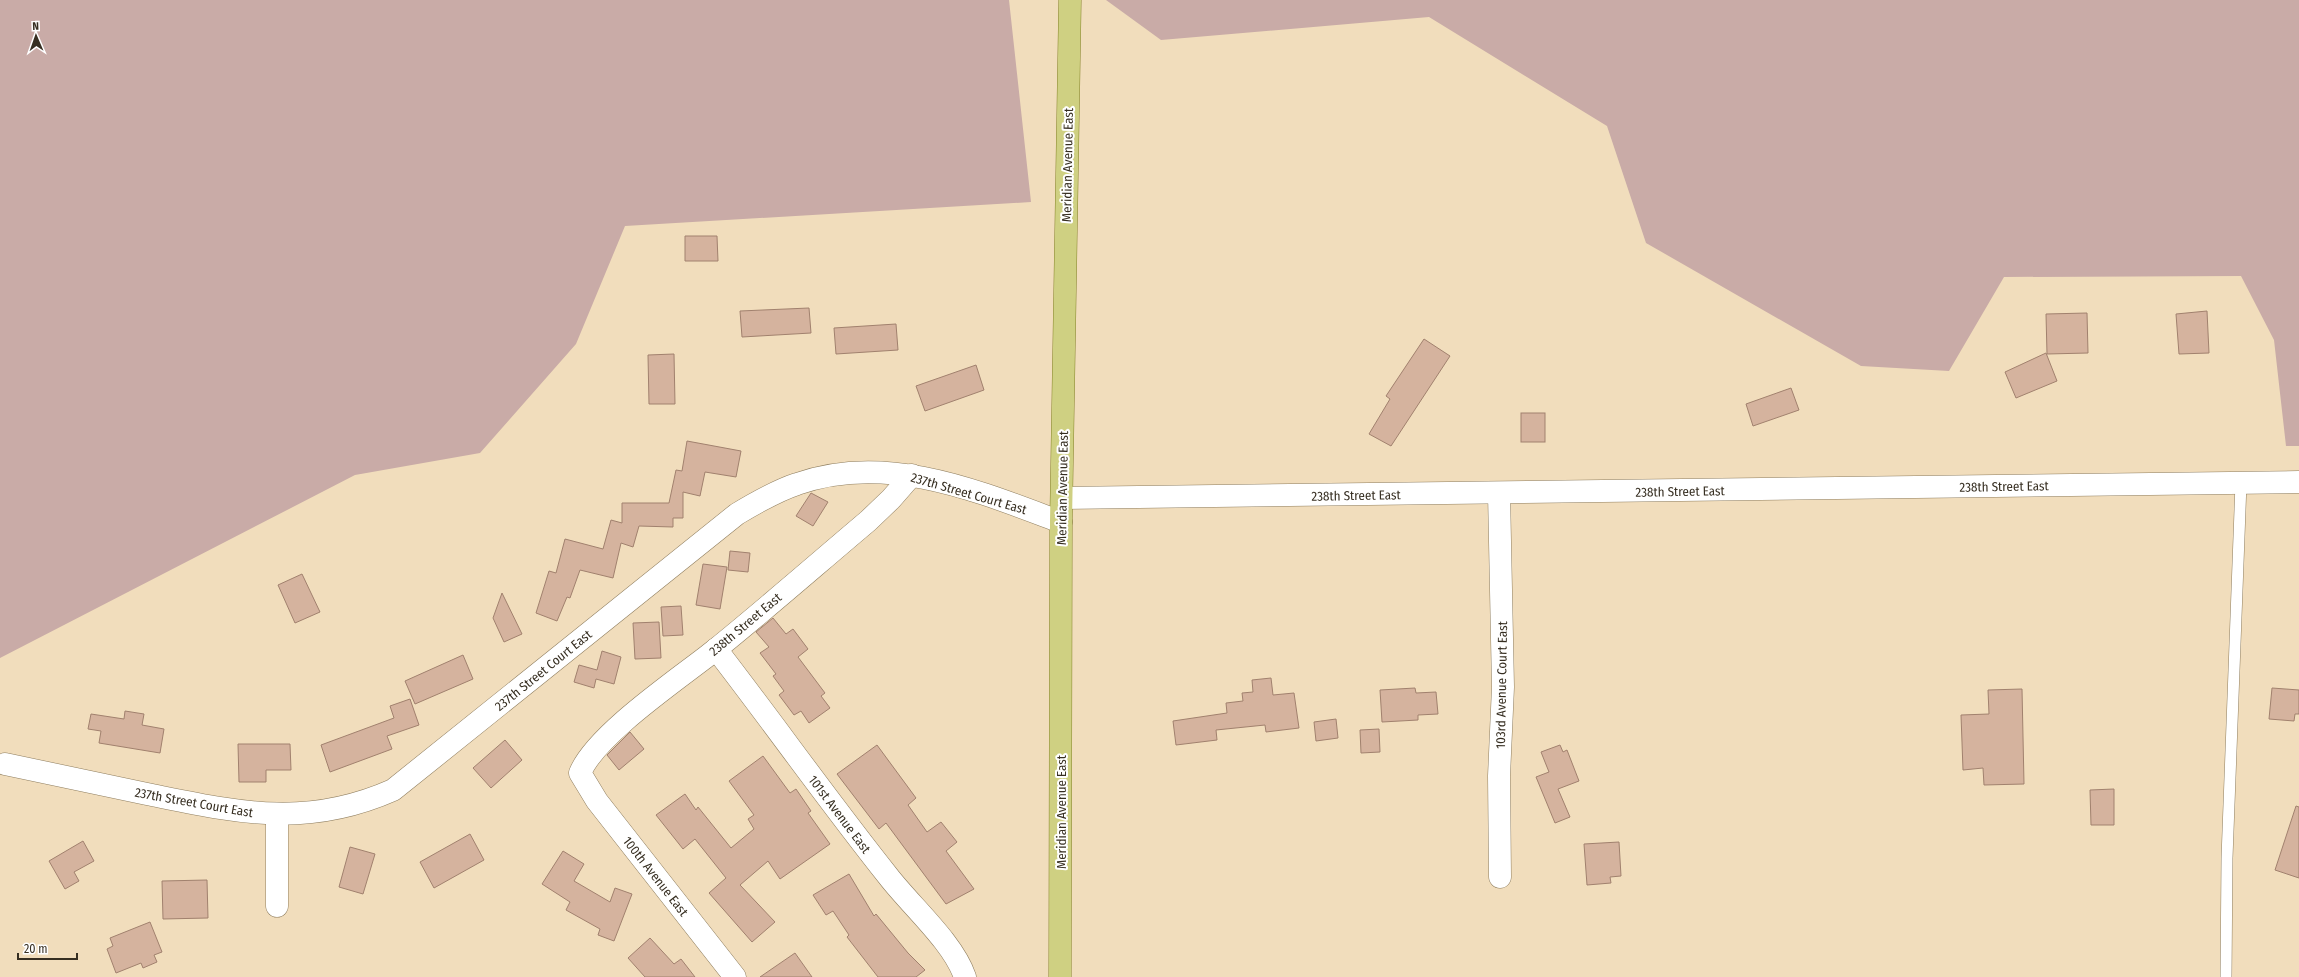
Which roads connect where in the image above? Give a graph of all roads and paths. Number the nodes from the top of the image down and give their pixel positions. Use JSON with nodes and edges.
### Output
{"nodes":[{"id":1,"x":1070,"y":0,"type":"edge"},
{"id":2,"x":912,"y":475,"type":"junction"},
{"id":3,"x":2299,"y":482,"type":"edge"},
{"id":4,"x":2241,"y":483,"type":"junction"},
{"id":5,"x":1499,"y":494,"type":"junction"},
{"id":6,"x":1062,"y":498,"type":"junction"},
{"id":7,"x":1061,"y":522,"type":"junction"},
{"id":8,"x":716,"y":649,"type":"junction"},
{"id":9,"x":5,"y":764,"type":"dead end"},
{"id":10,"x":580,"y":773,"type":"joint"},
{"id":11,"x":277,"y":815,"type":"junction"},
{"id":12,"x":1500,"y":877,"type":"dead end"},
{"id":13,"x":277,"y":906,"type":"dead end"},
{"id":14,"x":735,"y":977,"type":"edge"},
{"id":15,"x":965,"y":977,"type":"edge"},
{"id":16,"x":1060,"y":977,"type":"edge"},
{"id":17,"x":2226,"y":977,"type":"edge"}],
"edges":[{"from":1,"to":6,"type":"main road","name":"Meridian Avenue East"},
{"from":2,"to":7,"type":"street","name":"237th Street Court East"},
{"from":2,"to":8,"type":"street","name":"238th Street East"},
{"from":2,"to":11,"type":"street","name":"237th Street Court East"},
{"from":3,"to":4,"type":"street","name":"238th Street East"},
{"from":4,"to":5,"type":"street","name":"238th Street East"},
{"from":4,"to":17,"type":"lane"},
{"from":5,"to":6,"type":"street","name":"238th Street East"},
{"from":5,"to":12,"type":"street","name":"103rd Avenue Court East"},
{"from":6,"to":7,"type":"main road","name":"Meridian Avenue East"},
{"from":7,"to":16,"type":"main road","name":"Meridian Avenue East"},
{"from":8,"to":10,"type":"street","name":"238th Street East"},
{"from":8,"to":15,"type":"street","name":"101st Avenue East"},
{"from":9,"to":11,"type":"street","name":"237th Street Court East"},
{"from":10,"to":14,"type":"street","name":"100th Avenue East"},
{"from":11,"to":13,"type":"street"}]}
